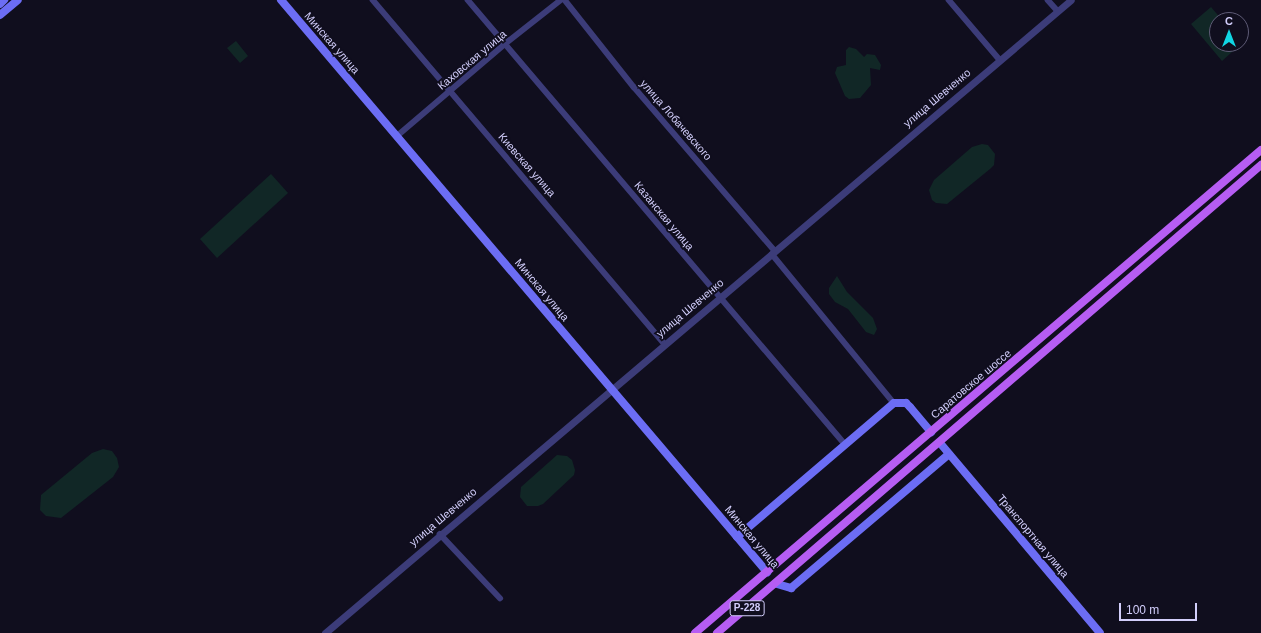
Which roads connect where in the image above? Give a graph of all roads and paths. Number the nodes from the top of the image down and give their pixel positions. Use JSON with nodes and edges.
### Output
{"nodes":[{"id":1,"x":4,"y":0,"type":"edge"},
{"id":2,"x":18,"y":0,"type":"edge"},
{"id":3,"x":280,"y":0,"type":"edge"},
{"id":4,"x":373,"y":0,"type":"edge"},
{"id":5,"x":468,"y":0,"type":"edge"},
{"id":6,"x":561,"y":0,"type":"edge"},
{"id":7,"x":565,"y":0,"type":"edge"},
{"id":8,"x":949,"y":0,"type":"edge"},
{"id":9,"x":1048,"y":0,"type":"edge"},
{"id":10,"x":1071,"y":0,"type":"edge"},
{"id":11,"x":0,"y":4,"type":"edge"},
{"id":12,"x":1058,"y":11,"type":"junction"},
{"id":13,"x":0,"y":15,"type":"edge"},
{"id":14,"x":505,"y":44,"type":"junction"},
{"id":15,"x":1000,"y":60,"type":"junction"},
{"id":16,"x":451,"y":91,"type":"junction"},
{"id":17,"x":397,"y":136,"type":"junction"},
{"id":18,"x":1261,"y":150,"type":"edge"},
{"id":19,"x":1261,"y":165,"type":"edge"},
{"id":20,"x":773,"y":252,"type":"junction"},
{"id":21,"x":720,"y":297,"type":"junction"},
{"id":22,"x":665,"y":344,"type":"junction"},
{"id":23,"x":612,"y":388,"type":"junction"},
{"id":24,"x":894,"y":403,"type":"junction"},
{"id":25,"x":931,"y":432,"type":"junction"},
{"id":26,"x":940,"y":442,"type":"junction"},
{"id":27,"x":845,"y":444,"type":"junction"},
{"id":28,"x":949,"y":454,"type":"junction"},
{"id":29,"x":440,"y":534,"type":"junction"},
{"id":30,"x":737,"y":537,"type":"junction"},
{"id":31,"x":767,"y":572,"type":"junction"},
{"id":32,"x":777,"y":584,"type":"junction"},
{"id":33,"x":500,"y":598,"type":"dead end"},
{"id":34,"x":324,"y":633,"type":"edge"},
{"id":35,"x":695,"y":633,"type":"edge"},
{"id":36,"x":717,"y":633,"type":"edge"},
{"id":37,"x":1100,"y":633,"type":"edge"}],
"edges":[{"from":1,"to":11,"type":"main road"},
{"from":2,"to":13,"type":"main road"},
{"from":3,"to":17,"type":"main road","name":"Минская улица"},
{"from":4,"to":16,"type":"street","name":"Киевская улица"},
{"from":5,"to":14,"type":"street","name":"Казанская улица"},
{"from":6,"to":14,"type":"street","name":"Каховская улица"},
{"from":7,"to":20,"type":"street","name":"улица Лобачевского"},
{"from":8,"to":15,"type":"street"},
{"from":9,"to":12,"type":"street"},
{"from":10,"to":12,"type":"street","name":"улица Шевченко"},
{"from":12,"to":15,"type":"street","name":"улица Шевченко"},
{"from":14,"to":16,"type":"street","name":"Каховская улица"},
{"from":14,"to":21,"type":"street","name":"Казанская улица"},
{"from":15,"to":20,"type":"street","name":"улица Шевченко"},
{"from":16,"to":17,"type":"street","name":"Каховская улица"},
{"from":16,"to":22,"type":"street","name":"Киевская улица"},
{"from":17,"to":23,"type":"main road","name":"Минская улица"},
{"from":18,"to":25,"type":"main road","name":"Саратовское шоссе"},
{"from":19,"to":26,"type":"main road","name":"Саратовское шоссе"},
{"from":20,"to":21,"type":"street","name":"улица Шевченко"},
{"from":20,"to":24,"type":"street","name":"улица Лобачевского"},
{"from":21,"to":22,"type":"street","name":"улица Шевченко"},
{"from":21,"to":27,"type":"street","name":"Казанская улица"},
{"from":22,"to":23,"type":"street","name":"улица Шевченко"},
{"from":23,"to":29,"type":"street","name":"улица Шевченко"},
{"from":23,"to":30,"type":"main road","name":"Минская улица"},
{"from":24,"to":25,"type":"main road"},
{"from":24,"to":27,"type":"main road"},
{"from":25,"to":26,"type":"main road"},
{"from":25,"to":31,"type":"main road","name":"Саратовское шоссе"},
{"from":26,"to":28,"type":"main road","name":"Транспортная улица"},
{"from":26,"to":32,"type":"main road","name":"Саратовское шоссе"},
{"from":27,"to":30,"type":"main road"},
{"from":28,"to":32,"type":"main road","name":"Минская улица"},
{"from":28,"to":37,"type":"main road","name":"Транспортная улица"},
{"from":29,"to":33,"type":"street"},
{"from":29,"to":34,"type":"street","name":"улица Шевченко"},
{"from":30,"to":31,"type":"main road","name":"Минская улица"},
{"from":31,"to":32,"type":"main road","name":"Минская улица"},
{"from":31,"to":35,"type":"main road","name":"Саратовское шоссе"},
{"from":32,"to":36,"type":"main road","name":"Саратовское шоссе","number":"Р-228"}]}
